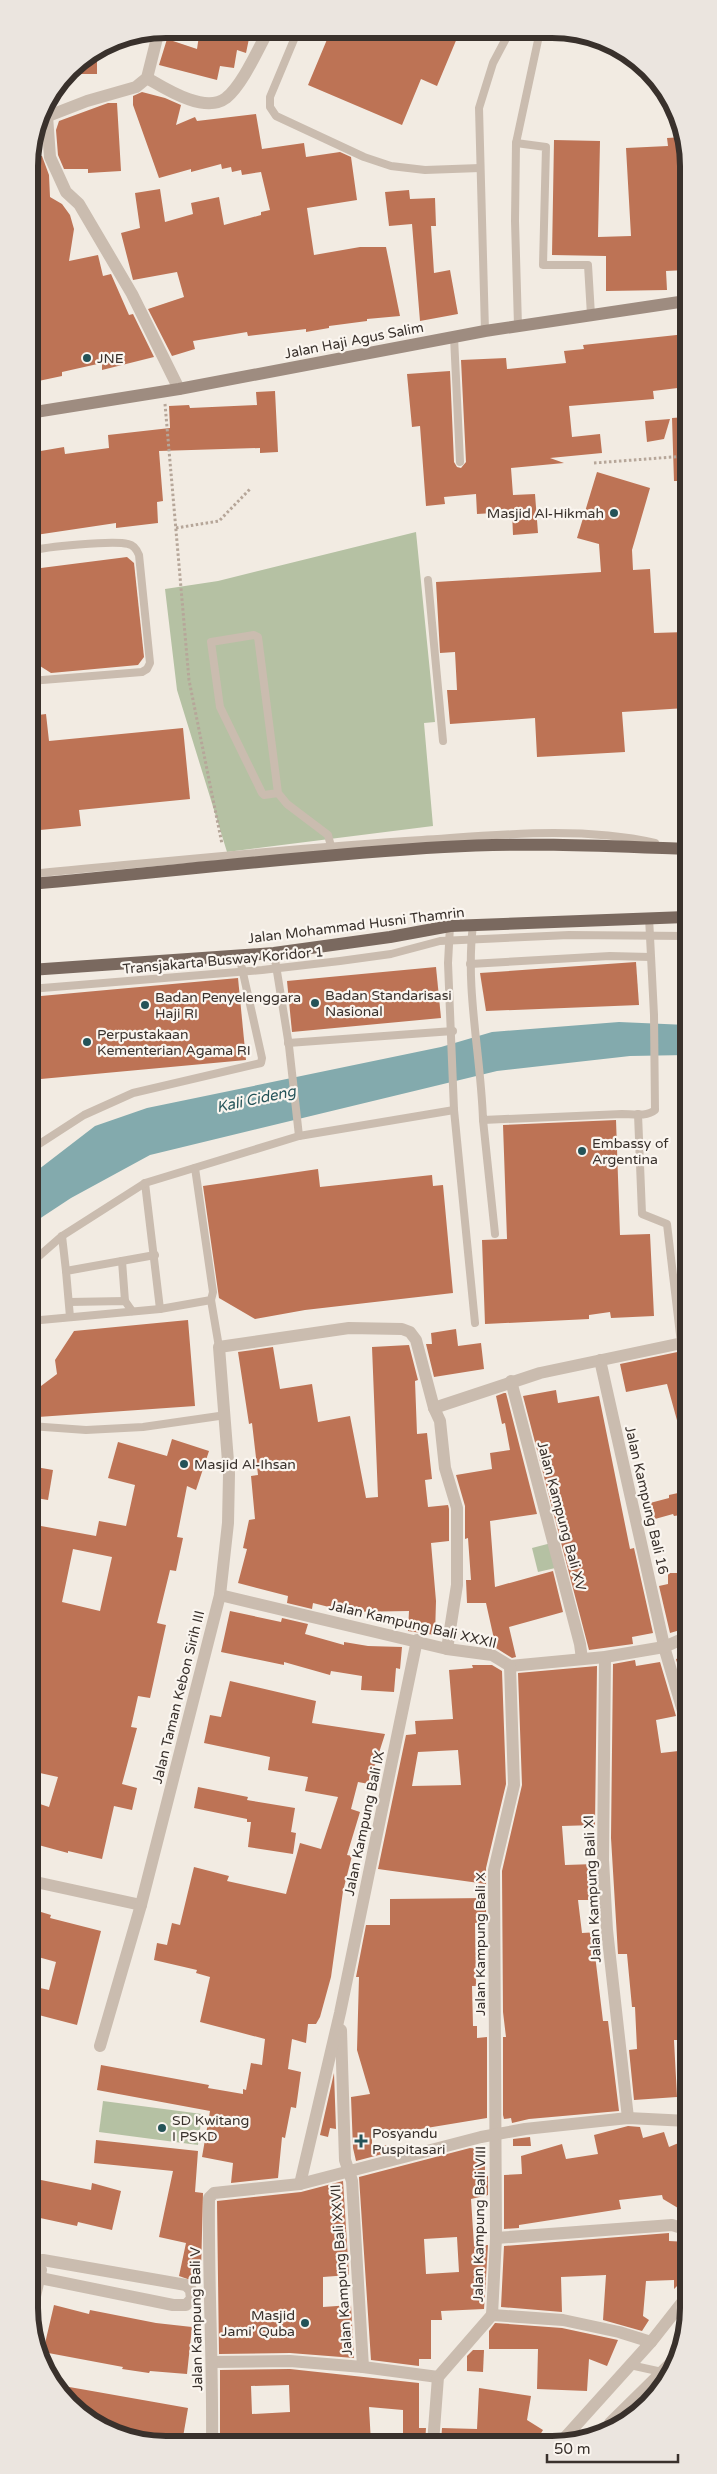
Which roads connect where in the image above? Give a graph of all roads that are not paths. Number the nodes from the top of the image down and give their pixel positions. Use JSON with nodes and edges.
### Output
{"nodes":[{"id":1,"x":157,"y":38,"type":"edge"},
{"id":2,"x":264,"y":38,"type":"edge"},
{"id":3,"x":295,"y":38,"type":"edge"},
{"id":4,"x":506,"y":38,"type":"edge"},
{"id":5,"x":538,"y":38,"type":"edge"},
{"id":6,"x":148,"y":78,"type":"junction"},
{"id":7,"x":48,"y":116,"type":"edge"},
{"id":8,"x":44,"y":126,"type":"edge"},
{"id":9,"x":516,"y":143,"type":"junction"},
{"id":10,"x":480,"y":168,"type":"junction"},
{"id":11,"x":680,"y":302,"type":"edge"},
{"id":12,"x":591,"y":315,"type":"junction"},
{"id":13,"x":518,"y":326,"type":"junction"},
{"id":14,"x":485,"y":330,"type":"junction"},
{"id":15,"x":454,"y":337,"type":"junction"},
{"id":16,"x":179,"y":389,"type":"junction"},
{"id":17,"x":38,"y":412,"type":"edge"},
{"id":18,"x":460,"y":462,"type":"dead end"},
{"id":19,"x":38,"y":550,"type":"edge"},
{"id":20,"x":428,"y":580,"type":"dead end"},
{"id":21,"x":38,"y":680,"type":"edge"},
{"id":22,"x":443,"y":741,"type":"dead end"},
{"id":23,"x":278,"y":793,"type":"junction"},
{"id":24,"x":680,"y":849,"type":"edge"},
{"id":25,"x":332,"y":850,"type":"junction"},
{"id":26,"x":38,"y":873,"type":"edge"},
{"id":27,"x":38,"y":883,"type":"edge"},
{"id":28,"x":648,"y":917,"type":"junction"},
{"id":29,"x":680,"y":917,"type":"edge"},
{"id":30,"x":473,"y":925,"type":"junction"},
{"id":31,"x":450,"y":926,"type":"junction"},
{"id":32,"x":649,"y":935,"type":"junction"},
{"id":33,"x":680,"y":936,"type":"edge"},
{"id":34,"x":471,"y":940,"type":"junction"},
{"id":35,"x":449,"y":941,"type":"junction"},
{"id":36,"x":274,"y":953,"type":"junction"},
{"id":37,"x":239,"y":955,"type":"junction"},
{"id":38,"x":650,"y":957,"type":"junction"},
{"id":39,"x":470,"y":964,"type":"junction"},
{"id":40,"x":276,"y":968,"type":"junction"},
{"id":41,"x":38,"y":969,"type":"edge"},
{"id":42,"x":243,"y":972,"type":"junction"},
{"id":43,"x":38,"y":988,"type":"edge"},
{"id":44,"x":453,"y":1032,"type":"junction"},
{"id":45,"x":288,"y":1044,"type":"junction"},
{"id":46,"x":454,"y":1109,"type":"junction"},
{"id":47,"x":638,"y":1114,"type":"junction"},
{"id":48,"x":483,"y":1120,"type":"junction"},
{"id":49,"x":298,"y":1134,"type":"junction"},
{"id":50,"x":38,"y":1145,"type":"edge"},
{"id":51,"x":195,"y":1168,"type":"junction"},
{"id":52,"x":145,"y":1183,"type":"junction"},
{"id":53,"x":495,"y":1234,"type":"dead end"},
{"id":54,"x":62,"y":1236,"type":"junction"},
{"id":55,"x":154,"y":1256,"type":"junction"},
{"id":56,"x":38,"y":1257,"type":"edge"},
{"id":57,"x":122,"y":1261,"type":"junction"},
{"id":58,"x":66,"y":1271,"type":"junction"},
{"id":59,"x":210,"y":1300,"type":"junction"},
{"id":60,"x":125,"y":1301,"type":"junction"},
{"id":61,"x":69,"y":1302,"type":"junction"},
{"id":62,"x":160,"y":1309,"type":"junction"},
{"id":63,"x":132,"y":1311,"type":"junction"},
{"id":64,"x":679,"y":1311,"type":"edge"},
{"id":65,"x":70,"y":1317,"type":"junction"},
{"id":66,"x":38,"y":1320,"type":"edge"},
{"id":67,"x":474,"y":1323,"type":"dead end"},
{"id":68,"x":679,"y":1343,"type":"edge"},
{"id":69,"x":219,"y":1347,"type":"junction"},
{"id":70,"x":600,"y":1360,"type":"junction"},
{"id":71,"x":512,"y":1381,"type":"junction"},
{"id":72,"x":434,"y":1408,"type":"junction"},
{"id":73,"x":226,"y":1414,"type":"junction"},
{"id":74,"x":38,"y":1427,"type":"edge"},
{"id":75,"x":220,"y":1595,"type":"junction"},
{"id":76,"x":417,"y":1640,"type":"junction"},
{"id":77,"x":679,"y":1641,"type":"edge"},
{"id":78,"x":664,"y":1647,"type":"junction"},
{"id":79,"x":447,"y":1649,"type":"junction"},
{"id":80,"x":605,"y":1657,"type":"junction"},
{"id":81,"x":582,"y":1659,"type":"junction"},
{"id":82,"x":510,"y":1666,"type":"junction"},
{"id":83,"x":679,"y":1698,"type":"edge"},
{"id":84,"x":38,"y":1883,"type":"edge"},
{"id":85,"x":141,"y":1905,"type":"junction"},
{"id":86,"x":340,"y":2013,"type":"junction"},
{"id":87,"x":100,"y":2046,"type":"dead end"},
{"id":88,"x":628,"y":2118,"type":"junction"},
{"id":89,"x":679,"y":2120,"type":"edge"},
{"id":90,"x":496,"y":2134,"type":"junction"},
{"id":91,"x":349,"y":2172,"type":"junction"},
{"id":92,"x":300,"y":2184,"type":"junction"},
{"id":93,"x":679,"y":2227,"type":"edge"},
{"id":94,"x":496,"y":2238,"type":"junction"},
{"id":95,"x":38,"y":2261,"type":"edge"},
{"id":96,"x":38,"y":2275,"type":"edge"},
{"id":97,"x":679,"y":2306,"type":"edge"},
{"id":98,"x":492,"y":2316,"type":"junction"},
{"id":99,"x":651,"y":2342,"type":"junction"},
{"id":100,"x":213,"y":2362,"type":"junction"},
{"id":101,"x":630,"y":2365,"type":"junction"},
{"id":102,"x":363,"y":2367,"type":"junction"},
{"id":103,"x":662,"y":2372,"type":"joint"},
{"id":104,"x":438,"y":2377,"type":"junction"},
{"id":105,"x":594,"y":2408,"type":"junction"},
{"id":106,"x":617,"y":2417,"type":"edge"},
{"id":107,"x":609,"y":2422,"type":"edge"},
{"id":108,"x":568,"y":2435,"type":"edge"},
{"id":109,"x":212,"y":2436,"type":"edge"},
{"id":110,"x":434,"y":2436,"type":"edge"}],
"edges":[{"from":1,"to":6,"type":"street"},
{"from":2,"to":6,"type":"street"},
{"from":3,"to":10,"type":"lane"},
{"from":4,"to":10,"type":"lane"},
{"from":5,"to":9,"type":"lane"},
{"from":6,"to":7,"type":"street"},
{"from":8,"to":16,"type":"street"},
{"from":9,"to":12,"type":"lane"},
{"from":9,"to":13,"type":"lane"},
{"from":10,"to":14,"type":"lane"},
{"from":11,"to":12,"type":"street","name":"Jalan Haji Agus Salim"},
{"from":12,"to":13,"type":"street","name":"Jalan Haji Agus Salim"},
{"from":13,"to":14,"type":"street","name":"Jalan Haji Agus Salim"},
{"from":14,"to":15,"type":"street","name":"Jalan Haji Agus Salim"},
{"from":15,"to":16,"type":"street","name":"Jalan Haji Agus Salim"},
{"from":15,"to":18,"type":"lane"},
{"from":16,"to":17,"type":"street","name":"Jalan Haji Agus Salim"},
{"from":19,"to":21,"type":"lane"},
{"from":20,"to":22,"type":"lane"},
{"from":23,"to":23,"type":"lane"},
{"from":23,"to":25,"type":"lane"},
{"from":24,"to":25,"type":"main road"},
{"from":25,"to":26,"type":"lane"},
{"from":25,"to":27,"type":"main road"},
{"from":28,"to":29,"type":"main road","name":"Jalan Mohammad Husni Thamrin"},
{"from":28,"to":30,"type":"main road","name":"Jalan Mohammad Husni Thamrin"},
{"from":28,"to":32,"type":"lane"},
{"from":30,"to":31,"type":"main road","name":"Jalan Mohammad Husni Thamrin"},
{"from":30,"to":34,"type":"lane"},
{"from":31,"to":35,"type":"lane"},
{"from":31,"to":36,"type":"main road","name":"Jalan Mohammad Husni Thamrin"},
{"from":32,"to":33,"type":"lane","name":"Transjakarta Busway Koridor 1"},
{"from":32,"to":34,"type":"lane","name":"Transjakarta Busway Koridor 1"},
{"from":32,"to":38,"type":"lane"},
{"from":34,"to":35,"type":"lane","name":"Transjakarta Busway Koridor 1"},
{"from":34,"to":39,"type":"lane"},
{"from":35,"to":40,"type":"lane","name":"Transjakarta Busway Koridor 1"},
{"from":35,"to":44,"type":"lane"},
{"from":36,"to":37,"type":"main road","name":"Jalan Mohammad Husni Thamrin"},
{"from":36,"to":40,"type":"lane"},
{"from":37,"to":41,"type":"main road","name":"Jalan Mohammad Husni Thamrin"},
{"from":37,"to":42,"type":"lane"},
{"from":38,"to":39,"type":"lane"},
{"from":38,"to":47,"type":"lane"},
{"from":39,"to":48,"type":"lane"},
{"from":40,"to":42,"type":"lane","name":"Transjakarta Busway Koridor 1"},
{"from":40,"to":45,"type":"lane"},
{"from":42,"to":43,"type":"lane","name":"Transjakarta Busway Koridor 1"},
{"from":42,"to":50,"type":"lane"},
{"from":44,"to":45,"type":"lane"},
{"from":44,"to":46,"type":"lane"},
{"from":45,"to":49,"type":"lane"},
{"from":46,"to":49,"type":"lane"},
{"from":46,"to":67,"type":"lane"},
{"from":47,"to":48,"type":"lane"},
{"from":47,"to":64,"type":"lane"},
{"from":48,"to":53,"type":"lane"},
{"from":49,"to":51,"type":"lane"},
{"from":51,"to":52,"type":"lane"},
{"from":51,"to":59,"type":"lane"},
{"from":52,"to":54,"type":"lane"},
{"from":52,"to":55,"type":"lane"},
{"from":54,"to":56,"type":"lane"},
{"from":54,"to":58,"type":"lane"},
{"from":55,"to":57,"type":"lane"},
{"from":55,"to":62,"type":"lane"},
{"from":57,"to":58,"type":"lane"},
{"from":57,"to":60,"type":"lane"},
{"from":58,"to":61,"type":"lane"},
{"from":59,"to":62,"type":"lane"},
{"from":59,"to":69,"type":"lane"},
{"from":60,"to":61,"type":"lane"},
{"from":60,"to":63,"type":"lane"},
{"from":61,"to":65,"type":"lane"},
{"from":62,"to":63,"type":"lane"},
{"from":63,"to":65,"type":"lane"},
{"from":65,"to":66,"type":"lane"},
{"from":68,"to":70,"type":"street"},
{"from":69,"to":72,"type":"street"},
{"from":69,"to":73,"type":"street","name":"Jalan Taman Kebon Sirih III"},
{"from":70,"to":71,"type":"street"},
{"from":70,"to":78,"type":"street","name":"Jalan Kampung Bali 16"},
{"from":71,"to":72,"type":"street"},
{"from":71,"to":81,"type":"street","name":"Jalan Kampung Bali XV"},
{"from":72,"to":79,"type":"street"},
{"from":73,"to":74,"type":"lane"},
{"from":73,"to":75,"type":"street","name":"Jalan Taman Kebon Sirih III"},
{"from":75,"to":76,"type":"street","name":"Jalan Kampung Bali XXXII"},
{"from":75,"to":85,"type":"street","name":"Jalan Taman Kebon Sirih III"},
{"from":76,"to":79,"type":"street","name":"Jalan Kampung Bali XXXII"},
{"from":76,"to":86,"type":"street","name":"Jalan Kampung Bali IX"},
{"from":77,"to":78,"type":"street"},
{"from":78,"to":80,"type":"street"},
{"from":78,"to":83,"type":"street","name":"Jalan Kampung Bali 16"},
{"from":79,"to":82,"type":"street","name":"Jalan Kampung Bali XXXII"},
{"from":80,"to":81,"type":"street"},
{"from":80,"to":88,"type":"street","name":"Jalan Kampung Bali XI"},
{"from":81,"to":82,"type":"street"},
{"from":82,"to":90,"type":"street","name":"Jalan Kampung Bali X"},
{"from":84,"to":85,"type":"street"},
{"from":85,"to":87,"type":"street","name":"Jalan Taman Kebon Sirih III"},
{"from":86,"to":91,"type":"street","name":"Jalan Kampung Bali IX"},
{"from":86,"to":92,"type":"street","name":"Jalan Kampung Bali IX"},
{"from":88,"to":89,"type":"street"},
{"from":88,"to":90,"type":"street"},
{"from":90,"to":91,"type":"street"},
{"from":90,"to":94,"type":"street","name":"Jalan Kampung Bali VIII"},
{"from":91,"to":92,"type":"street"},
{"from":91,"to":102,"type":"street","name":"Jalan Kampung Bali XXVII"},
{"from":92,"to":100,"type":"street","name":"Jalan Kampung Bali V"},
{"from":93,"to":94,"type":"street"},
{"from":94,"to":98,"type":"street","name":"Jalan Kampung Bali VIII"},
{"from":95,"to":96,"type":"street"},
{"from":97,"to":99,"type":"street"},
{"from":98,"to":99,"type":"street"},
{"from":98,"to":104,"type":"street"},
{"from":99,"to":101,"type":"street"},
{"from":100,"to":102,"type":"street","name":"Jalan Kampung Bali XXVII"},
{"from":100,"to":109,"type":"street","name":"Jalan Kampung Bali V"},
{"from":101,"to":103,"type":"lane"},
{"from":101,"to":105,"type":"street"},
{"from":102,"to":104,"type":"street","name":"Jalan Kampung Bali XXVII"},
{"from":103,"to":106,"type":"street"},
{"from":104,"to":110,"type":"street"},
{"from":105,"to":107,"type":"street"},
{"from":105,"to":108,"type":"street"}]}
